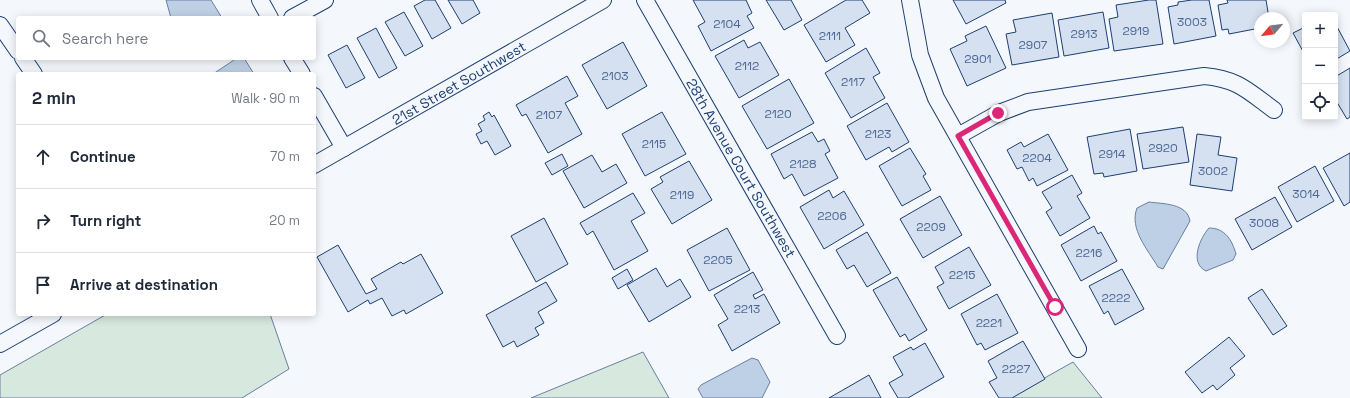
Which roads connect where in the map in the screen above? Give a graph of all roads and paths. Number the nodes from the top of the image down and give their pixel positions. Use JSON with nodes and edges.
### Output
{"nodes":[{"id":1,"x":260,"y":0,"type":"edge"},
{"id":2,"x":324,"y":0,"type":"edge"},
{"id":3,"x":603,"y":0,"type":"edge"},
{"id":4,"x":645,"y":0,"type":"edge"},
{"id":5,"x":910,"y":0,"type":"edge"},
{"id":6,"x":269,"y":16,"type":"edge"},
{"id":7,"x":296,"y":16,"type":"edge"},
{"id":8,"x":0,"y":25,"type":"edge"},
{"id":9,"x":16,"y":48,"type":"edge"},
{"id":10,"x":24,"y":60,"type":"edge"},
{"id":11,"x":293,"y":60,"type":"edge"},
{"id":12,"x":33,"y":72,"type":"edge"},
{"id":13,"x":301,"y":72,"type":"edge"},
{"id":14,"x":316,"y":99,"type":"edge"},
{"id":15,"x":1274,"y":110,"type":"dead end"},
{"id":16,"x":958,"y":136,"type":"junction"},
{"id":17,"x":344,"y":148,"type":"junction"},
{"id":18,"x":316,"y":164,"type":"edge"},
{"id":19,"x":49,"y":316,"type":"edge"},
{"id":20,"x":837,"y":336,"type":"dead end"},
{"id":21,"x":0,"y":344,"type":"edge"},
{"id":22,"x":1078,"y":350,"type":"dead end"}],
"edges":[{"from":1,"to":6,"type":"street"},
{"from":2,"to":7,"type":"street"},
{"from":3,"to":17,"type":"street","name":"21st Street Southwest"},
{"from":4,"to":20,"type":"street","name":"28th Avenue Court Southwest"},
{"from":5,"to":16,"type":"street"},
{"from":8,"to":9,"type":"street"},
{"from":10,"to":12,"type":"street"},
{"from":11,"to":13,"type":"street"},
{"from":14,"to":17,"type":"street"},
{"from":15,"to":16,"type":"street"},
{"from":16,"to":22,"type":"street"},
{"from":17,"to":18,"type":"street","name":"21st Street Southwest"},
{"from":19,"to":21,"type":"street"}]}
